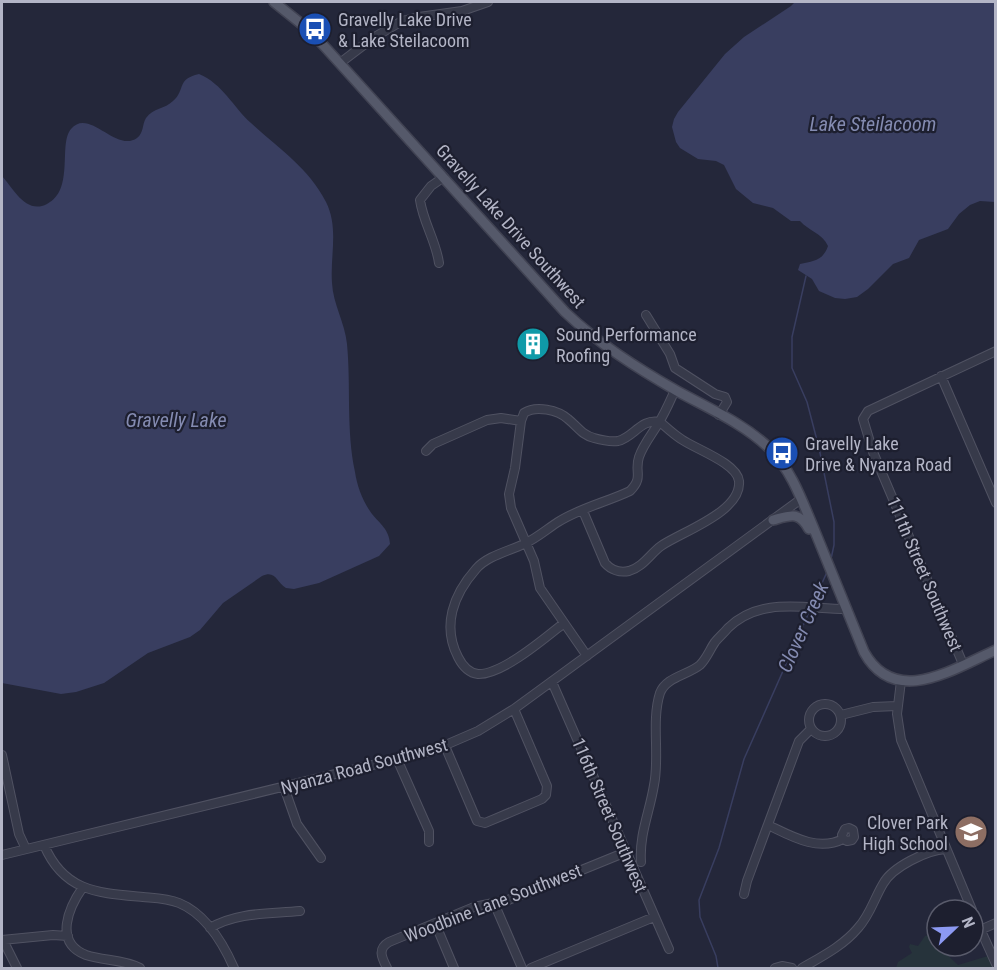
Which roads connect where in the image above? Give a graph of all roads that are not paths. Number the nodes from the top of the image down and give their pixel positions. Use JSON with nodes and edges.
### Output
{"nodes":[{"id":1,"x":274,"y":2,"type":"edge"},
{"id":2,"x":488,"y":2,"type":"edge"},
{"id":3,"x":469,"y":5,"type":"edge"},
{"id":4,"x":340,"y":63,"type":"junction"},
{"id":5,"x":444,"y":177,"type":"junction"},
{"id":6,"x":439,"y":263,"type":"dead end"},
{"id":7,"x":646,"y":315,"type":"dead end"},
{"id":8,"x":996,"y":351,"type":"edge"},
{"id":9,"x":941,"y":376,"type":"junction"},
{"id":10,"x":675,"y":390,"type":"junction"},
{"id":11,"x":719,"y":414,"type":"junction"},
{"id":12,"x":521,"y":422,"type":"junction"},
{"id":13,"x":660,"y":422,"type":"junction"},
{"id":14,"x":426,"y":451,"type":"dead end"},
{"id":15,"x":801,"y":499,"type":"junction"},
{"id":16,"x":996,"y":503,"type":"edge"},
{"id":17,"x":582,"y":511,"type":"junction"},
{"id":18,"x":773,"y":520,"type":"junction"},
{"id":19,"x":526,"y":544,"type":"junction"},
{"id":20,"x":822,"y":549,"type":"junction"},
{"id":21,"x":846,"y":609,"type":"junction"},
{"id":22,"x":564,"y":623,"type":"junction"},
{"id":23,"x":996,"y":650,"type":"edge"},
{"id":24,"x":587,"y":656,"type":"junction"},
{"id":25,"x":963,"y":664,"type":"junction"},
{"id":26,"x":901,"y":681,"type":"junction"},
{"id":27,"x":552,"y":682,"type":"junction"},
{"id":28,"x":897,"y":706,"type":"junction"},
{"id":29,"x":514,"y":709,"type":"junction"},
{"id":30,"x":841,"y":716,"type":"junction"},
{"id":31,"x":811,"y":729,"type":"junction"},
{"id":32,"x":445,"y":746,"type":"junction"},
{"id":33,"x":2,"y":755,"type":"edge"},
{"id":34,"x":397,"y":759,"type":"junction"},
{"id":35,"x":284,"y":787,"type":"junction"},
{"id":36,"x":768,"y":825,"type":"junction"},
{"id":37,"x":843,"y":839,"type":"dead end"},
{"id":38,"x":429,"y":842,"type":"dead end"},
{"id":39,"x":44,"y":845,"type":"junction"},
{"id":40,"x":26,"y":849,"type":"junction"},
{"id":41,"x":946,"y":849,"type":"junction"},
{"id":42,"x":626,"y":852,"type":"junction"},
{"id":43,"x":2,"y":855,"type":"edge"},
{"id":44,"x":321,"y":858,"type":"dead end"},
{"id":45,"x":641,"y":862,"type":"dead end"},
{"id":46,"x":83,"y":887,"type":"junction"},
{"id":47,"x":744,"y":894,"type":"dead end"},
{"id":48,"x":967,"y":898,"type":"edge"},
{"id":49,"x":494,"y":903,"type":"junction"},
{"id":50,"x":300,"y":911,"type":"dead end"},
{"id":51,"x":654,"y":917,"type":"junction"},
{"id":52,"x":435,"y":923,"type":"junction"},
{"id":53,"x":210,"y":928,"type":"junction"},
{"id":54,"x":68,"y":936,"type":"junction"},
{"id":55,"x":2,"y":940,"type":"edge"},
{"id":56,"x":985,"y":941,"type":"edge"},
{"id":57,"x":669,"y":949,"type":"dead end"},
{"id":58,"x":996,"y":964,"type":"edge"},
{"id":59,"x":17,"y":969,"type":"edge"},
{"id":60,"x":140,"y":969,"type":"edge"},
{"id":61,"x":234,"y":969,"type":"edge"},
{"id":62,"x":387,"y":969,"type":"edge"},
{"id":63,"x":454,"y":969,"type":"edge"},
{"id":64,"x":522,"y":969,"type":"edge"},
{"id":65,"x":531,"y":969,"type":"edge"},
{"id":66,"x":775,"y":969,"type":"edge"},
{"id":67,"x":792,"y":969,"type":"edge"},
{"id":68,"x":801,"y":969,"type":"edge"}],
"edges":[{"from":1,"to":4,"type":"main road","name":"Gravelly Lake Drive Southwest"},
{"from":2,"to":3,"type":"street"},
{"from":3,"to":4,"type":"street"},
{"from":4,"to":5,"type":"main road","name":"Gravelly Lake Drive Southwest"},
{"from":5,"to":6,"type":"street"},
{"from":5,"to":10,"type":"main road","name":"Gravelly Lake Drive Southwest"},
{"from":7,"to":11,"type":"street"},
{"from":8,"to":9,"type":"street"},
{"from":9,"to":16,"type":"street"},
{"from":9,"to":25,"type":"street","name":"111th Street Southwest"},
{"from":10,"to":11,"type":"main road","name":"Gravelly Lake Drive Southwest"},
{"from":10,"to":13,"type":"street"},
{"from":11,"to":15,"type":"main road","name":"Gravelly Lake Drive Southwest"},
{"from":12,"to":13,"type":"street"},
{"from":12,"to":14,"type":"street"},
{"from":12,"to":19,"type":"street"},
{"from":13,"to":17,"type":"street"},
{"from":13,"to":17,"type":"street"},
{"from":15,"to":18,"type":"street","name":"Nyanza Road Southwest"},
{"from":15,"to":20,"type":"main road","name":"Gravelly Lake Drive Southwest"},
{"from":17,"to":19,"type":"street"},
{"from":18,"to":20,"type":"main road"},
{"from":18,"to":24,"type":"street","name":"Nyanza Road Southwest"},
{"from":19,"to":22,"type":"street"},
{"from":19,"to":22,"type":"street"},
{"from":20,"to":21,"type":"main road","name":"Gravelly Lake Drive Southwest"},
{"from":21,"to":26,"type":"main road","name":"Gravelly Lake Drive Southwest"},
{"from":21,"to":45,"type":"street"},
{"from":22,"to":24,"type":"street"},
{"from":23,"to":25,"type":"main road"},
{"from":24,"to":27,"type":"street","name":"Nyanza Road Southwest"},
{"from":25,"to":26,"type":"main road"},
{"from":26,"to":28,"type":"street"},
{"from":27,"to":29,"type":"street","name":"Nyanza Road Southwest"},
{"from":27,"to":42,"type":"street","name":"116th Street Southwest"},
{"from":28,"to":30,"type":"street"},
{"from":28,"to":41,"type":"street"},
{"from":29,"to":32,"type":"street","name":"Nyanza Road Southwest"},
{"from":29,"to":32,"type":"street"},
{"from":30,"to":31,"type":"street"},
{"from":30,"to":31,"type":"street"},
{"from":31,"to":36,"type":"street"},
{"from":32,"to":34,"type":"street","name":"Nyanza Road Southwest"},
{"from":33,"to":40,"type":"street"},
{"from":34,"to":35,"type":"street","name":"Nyanza Road Southwest"},
{"from":34,"to":38,"type":"street"},
{"from":35,"to":39,"type":"street","name":"Nyanza Road Southwest"},
{"from":35,"to":44,"type":"street"},
{"from":36,"to":37,"type":"street"},
{"from":36,"to":47,"type":"street"},
{"from":39,"to":40,"type":"street","name":"Nyanza Road Southwest"},
{"from":39,"to":46,"type":"street"},
{"from":40,"to":43,"type":"street","name":"Nyanza Road Southwest"},
{"from":41,"to":48,"type":"street"},
{"from":41,"to":68,"type":"street"},
{"from":42,"to":49,"type":"street","name":"Woodbine Lane Southwest"},
{"from":42,"to":51,"type":"street","name":"116th Street Southwest"},
{"from":46,"to":53,"type":"street"},
{"from":46,"to":54,"type":"street"},
{"from":49,"to":52,"type":"street","name":"Woodbine Lane Southwest"},
{"from":49,"to":64,"type":"street"},
{"from":50,"to":53,"type":"street"},
{"from":51,"to":57,"type":"street","name":"116th Street Southwest"},
{"from":51,"to":65,"type":"street"},
{"from":52,"to":62,"type":"street","name":"Woodbine Lane Southwest"},
{"from":52,"to":63,"type":"street"},
{"from":53,"to":61,"type":"street"},
{"from":54,"to":55,"type":"street"},
{"from":54,"to":60,"type":"street"},
{"from":55,"to":59,"type":"street"},
{"from":56,"to":58,"type":"street"},
{"from":66,"to":67,"type":"street"}]}
